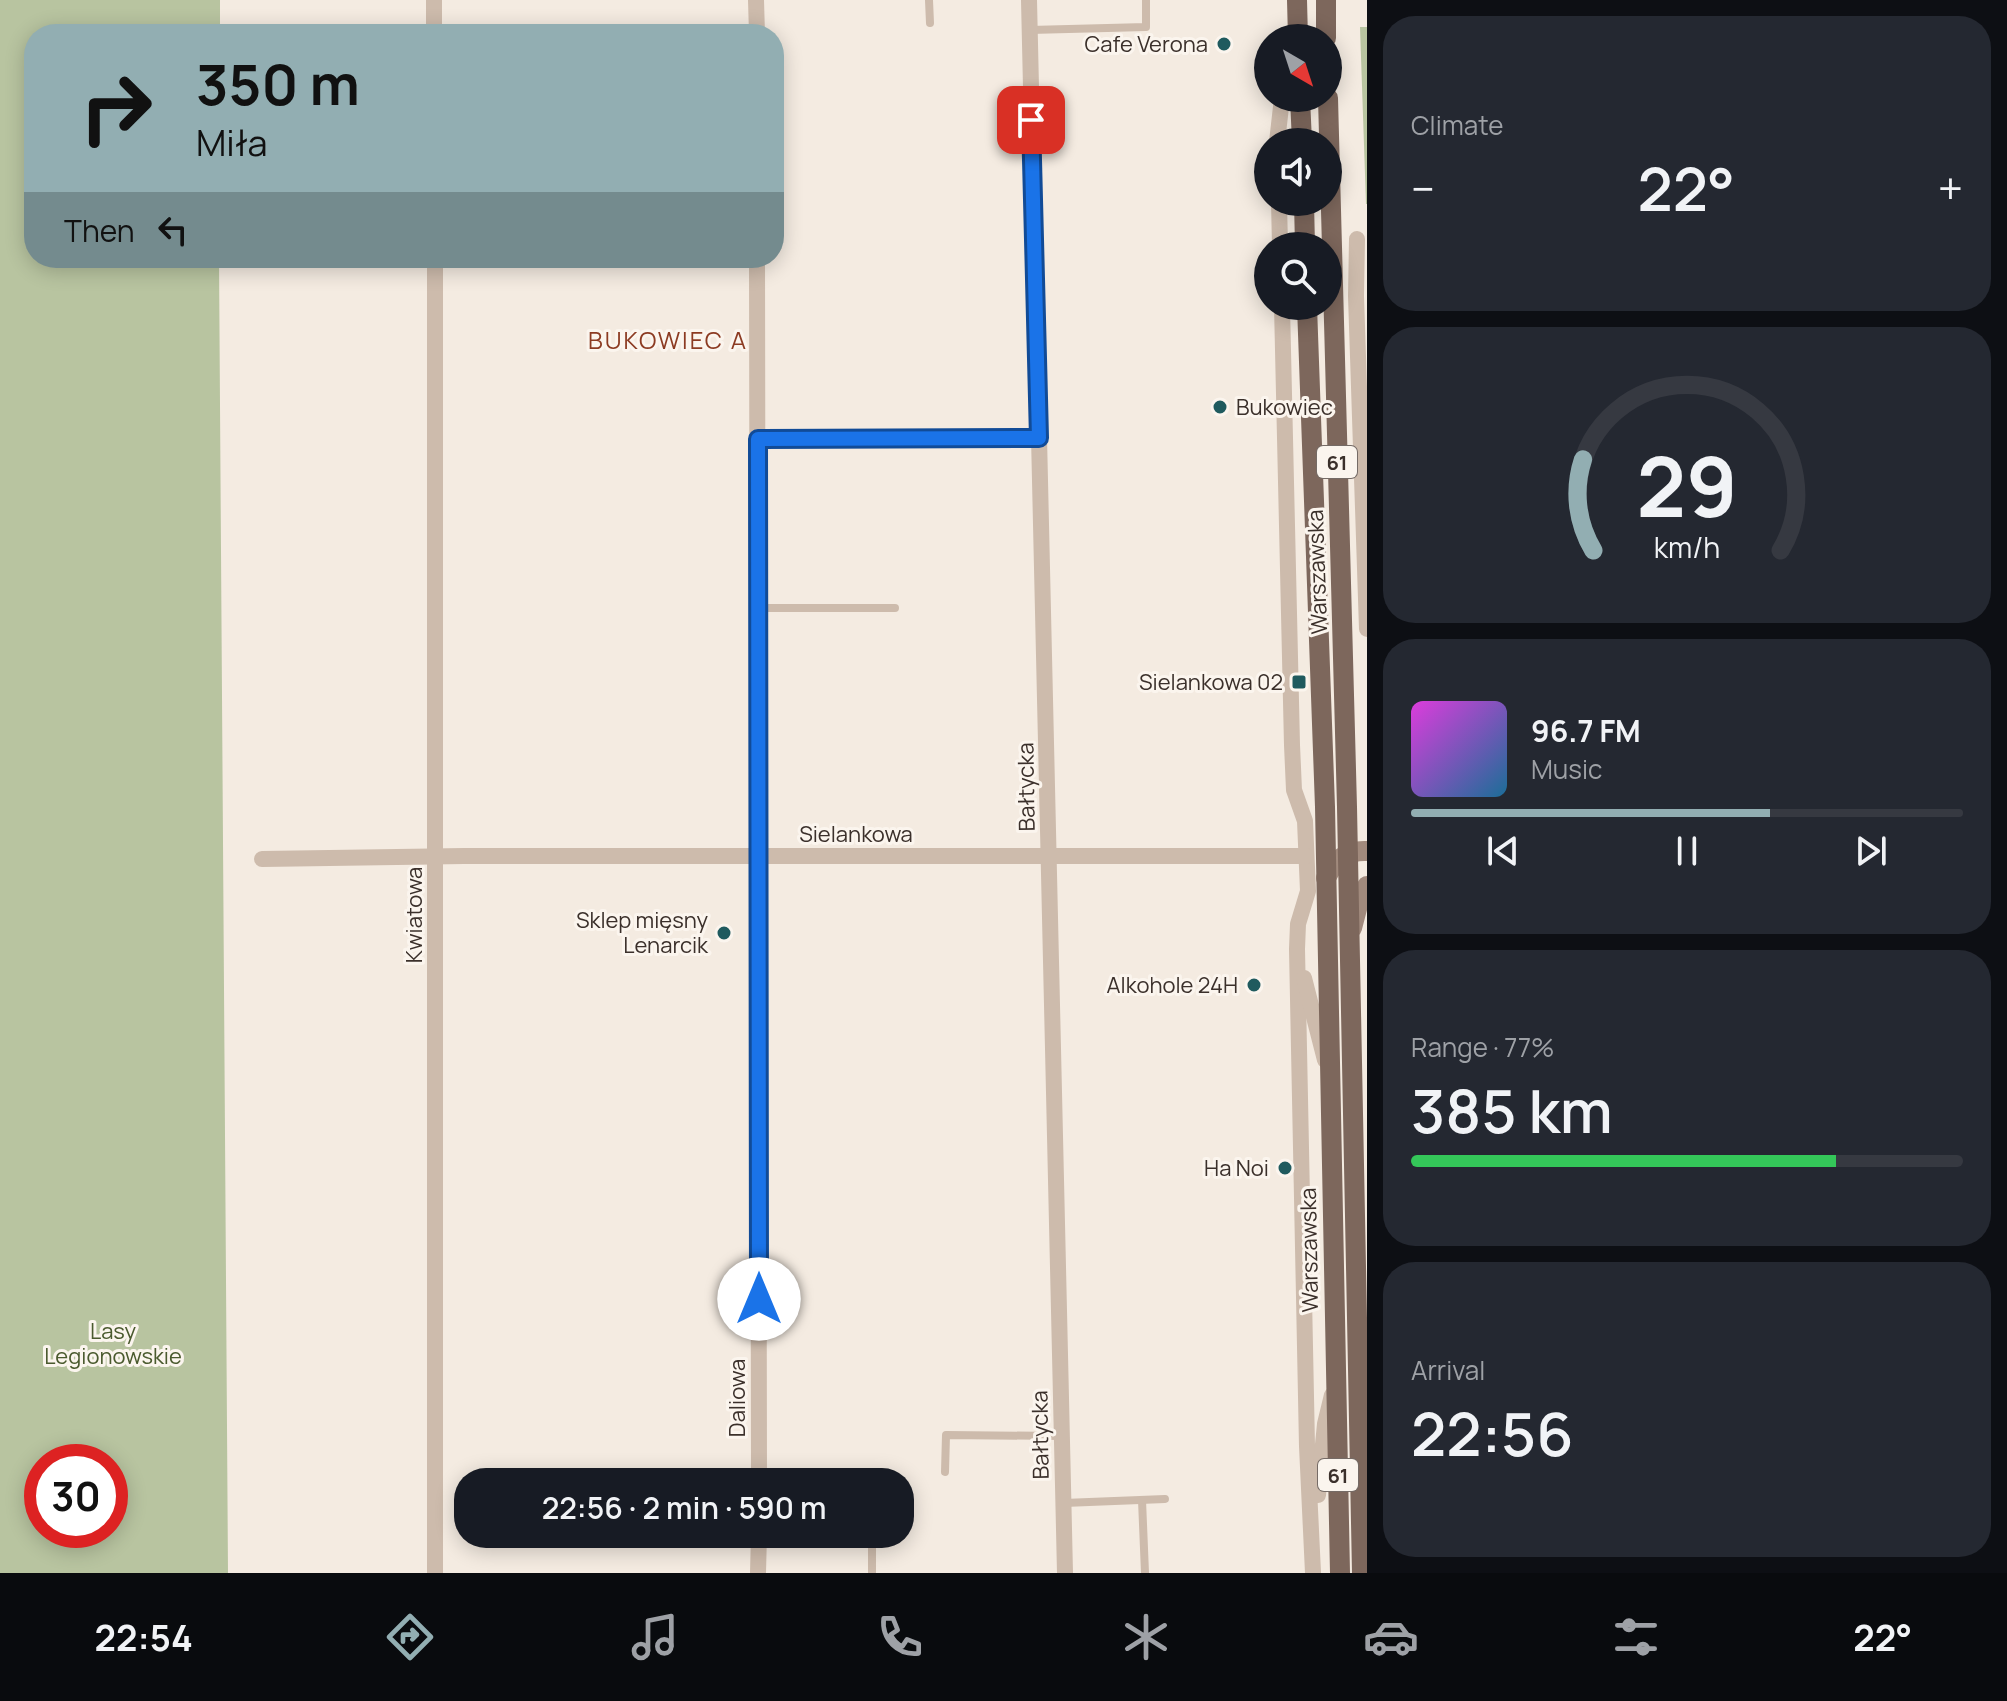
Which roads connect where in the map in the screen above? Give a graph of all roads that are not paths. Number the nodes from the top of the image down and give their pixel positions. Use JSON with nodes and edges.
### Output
{"nodes":[{"id":1,"x":434,"y":0,"type":"edge"},
{"id":2,"x":756,"y":0,"type":"edge"},
{"id":3,"x":929,"y":0,"type":"edge"},
{"id":4,"x":1029,"y":0,"type":"edge"},
{"id":5,"x":1146,"y":0,"type":"edge"},
{"id":6,"x":1326,"y":0,"type":"edge"},
{"id":7,"x":1297,"y":1,"type":"edge"},
{"id":8,"x":930,"y":23,"type":"dead end"},
{"id":9,"x":434,"y":24,"type":"edge"},
{"id":10,"x":757,"y":24,"type":"edge"},
{"id":11,"x":1293,"y":24,"type":"edge"},
{"id":12,"x":1298,"y":24,"type":"edge"},
{"id":13,"x":1326,"y":24,"type":"edge"},
{"id":14,"x":1029,"y":30,"type":"junction"},
{"id":15,"x":1329,"y":112,"type":"edge"},
{"id":16,"x":1357,"y":239,"type":"dead end"},
{"id":17,"x":435,"y":268,"type":"edge"},
{"id":18,"x":757,"y":268,"type":"edge"},
{"id":19,"x":1361,"y":294,"type":"edge"},
{"id":20,"x":1282,"y":320,"type":"edge"},
{"id":21,"x":1307,"y":320,"type":"edge"},
{"id":22,"x":1039,"y":438,"type":"junction"},
{"id":23,"x":758,"y":439,"type":"junction"},
{"id":24,"x":758,"y":608,"type":"junction"},
{"id":25,"x":895,"y":608,"type":"dead end"},
{"id":26,"x":1367,"y":629,"type":"edge"},
{"id":27,"x":1357,"y":852,"type":"edge"},
{"id":28,"x":437,"y":856,"type":"junction"},
{"id":29,"x":759,"y":856,"type":"junction"},
{"id":30,"x":1049,"y":856,"type":"junction"},
{"id":31,"x":1306,"y":856,"type":"junction"},
{"id":32,"x":262,"y":859,"type":"dead end"},
{"id":33,"x":1326,"y":878,"type":"junction"},
{"id":34,"x":1367,"y":886,"type":"edge"},
{"id":35,"x":1349,"y":939,"type":"junction"},
{"id":36,"x":1297,"y":949,"type":"junction"},
{"id":37,"x":1330,"y":1082,"type":"junction"},
{"id":38,"x":1336,"y":1377,"type":"junction"},
{"id":39,"x":1359,"y":1391,"type":"junction"},
{"id":40,"x":1367,"y":1421,"type":"edge"},
{"id":41,"x":1062,"y":1436,"type":"junction"},
{"id":42,"x":759,"y":1468,"type":"edge"},
{"id":43,"x":945,"y":1472,"type":"dead end"},
{"id":44,"x":1165,"y":1499,"type":"dead end"},
{"id":45,"x":1142,"y":1500,"type":"junction"},
{"id":46,"x":1064,"y":1503,"type":"junction"},
{"id":47,"x":759,"y":1548,"type":"edge"},
{"id":48,"x":872,"y":1548,"type":"edge"},
{"id":49,"x":1313,"y":1569,"type":"edge"},
{"id":50,"x":435,"y":1573,"type":"edge"},
{"id":51,"x":758,"y":1573,"type":"edge"},
{"id":52,"x":872,"y":1573,"type":"edge"},
{"id":53,"x":1065,"y":1573,"type":"edge"},
{"id":54,"x":1145,"y":1573,"type":"edge"},
{"id":55,"x":1340,"y":1573,"type":"edge"},
{"id":56,"x":1362,"y":1573,"type":"edge"}],
"edges":[{"from":1,"to":9,"type":"street"},
{"from":2,"to":10,"type":"street"},
{"from":3,"to":8,"type":"lane"},
{"from":4,"to":14,"type":"street","name":"Bałtycka"},
{"from":5,"to":14,"type":"lane"},
{"from":6,"to":13,"type":"main road"},
{"from":7,"to":11,"type":"street"},
{"from":7,"to":12,"type":"main road"},
{"from":14,"to":22,"type":"street","name":"Bałtycka"},
{"from":15,"to":27,"type":"main road","name":"Warszawska","number":"61"},
{"from":16,"to":19,"type":"street"},
{"from":17,"to":28,"type":"street","name":"Kwiatowa"},
{"from":18,"to":23,"type":"street","name":"Daliowa"},
{"from":19,"to":26,"type":"street"},
{"from":20,"to":31,"type":"street"},
{"from":21,"to":33,"type":"main road","name":"Warszawska","number":"61"},
{"from":22,"to":23,"type":"street"},
{"from":22,"to":30,"type":"street","name":"Bałtycka"},
{"from":23,"to":24,"type":"street","name":"Daliowa"},
{"from":24,"to":25,"type":"lane"},
{"from":24,"to":29,"type":"street","name":"Daliowa"},
{"from":27,"to":33,"type":"street"},
{"from":27,"to":35,"type":"main road","name":"Warszawska","number":"61"},
{"from":28,"to":29,"type":"street","name":"Sielankowa"},
{"from":28,"to":32,"type":"street","name":"Sielankowa"},
{"from":28,"to":50,"type":"street","name":"Kwiatowa"},
{"from":29,"to":30,"type":"street","name":"Sielankowa"},
{"from":29,"to":42,"type":"street","name":"Daliowa"},
{"from":30,"to":31,"type":"street","name":"Sielankowa"},
{"from":30,"to":41,"type":"street","name":"Bałtycka"},
{"from":31,"to":36,"type":"street"},
{"from":33,"to":37,"type":"main road","name":"Warszawska","number":"61"},
{"from":34,"to":35,"type":"street"},
{"from":35,"to":39,"type":"main road","name":"Warszawska","number":"61"},
{"from":36,"to":37,"type":"street"},
{"from":36,"to":49,"type":"street"},
{"from":37,"to":38,"type":"main road","name":"Warszawska","number":"61"},
{"from":38,"to":49,"type":"street"},
{"from":38,"to":55,"type":"main road","name":"Warszawska","number":"61"},
{"from":39,"to":40,"type":"street","name":"Warszawska"},
{"from":39,"to":56,"type":"main road","name":"Warszawska","number":"61"},
{"from":41,"to":43,"type":"lane"},
{"from":41,"to":46,"type":"street","name":"Bałtycka"},
{"from":44,"to":45,"type":"lane"},
{"from":45,"to":46,"type":"lane"},
{"from":45,"to":54,"type":"lane"},
{"from":46,"to":53,"type":"street","name":"Bałtycka"},
{"from":47,"to":51,"type":"street"},
{"from":48,"to":52,"type":"lane"}]}
